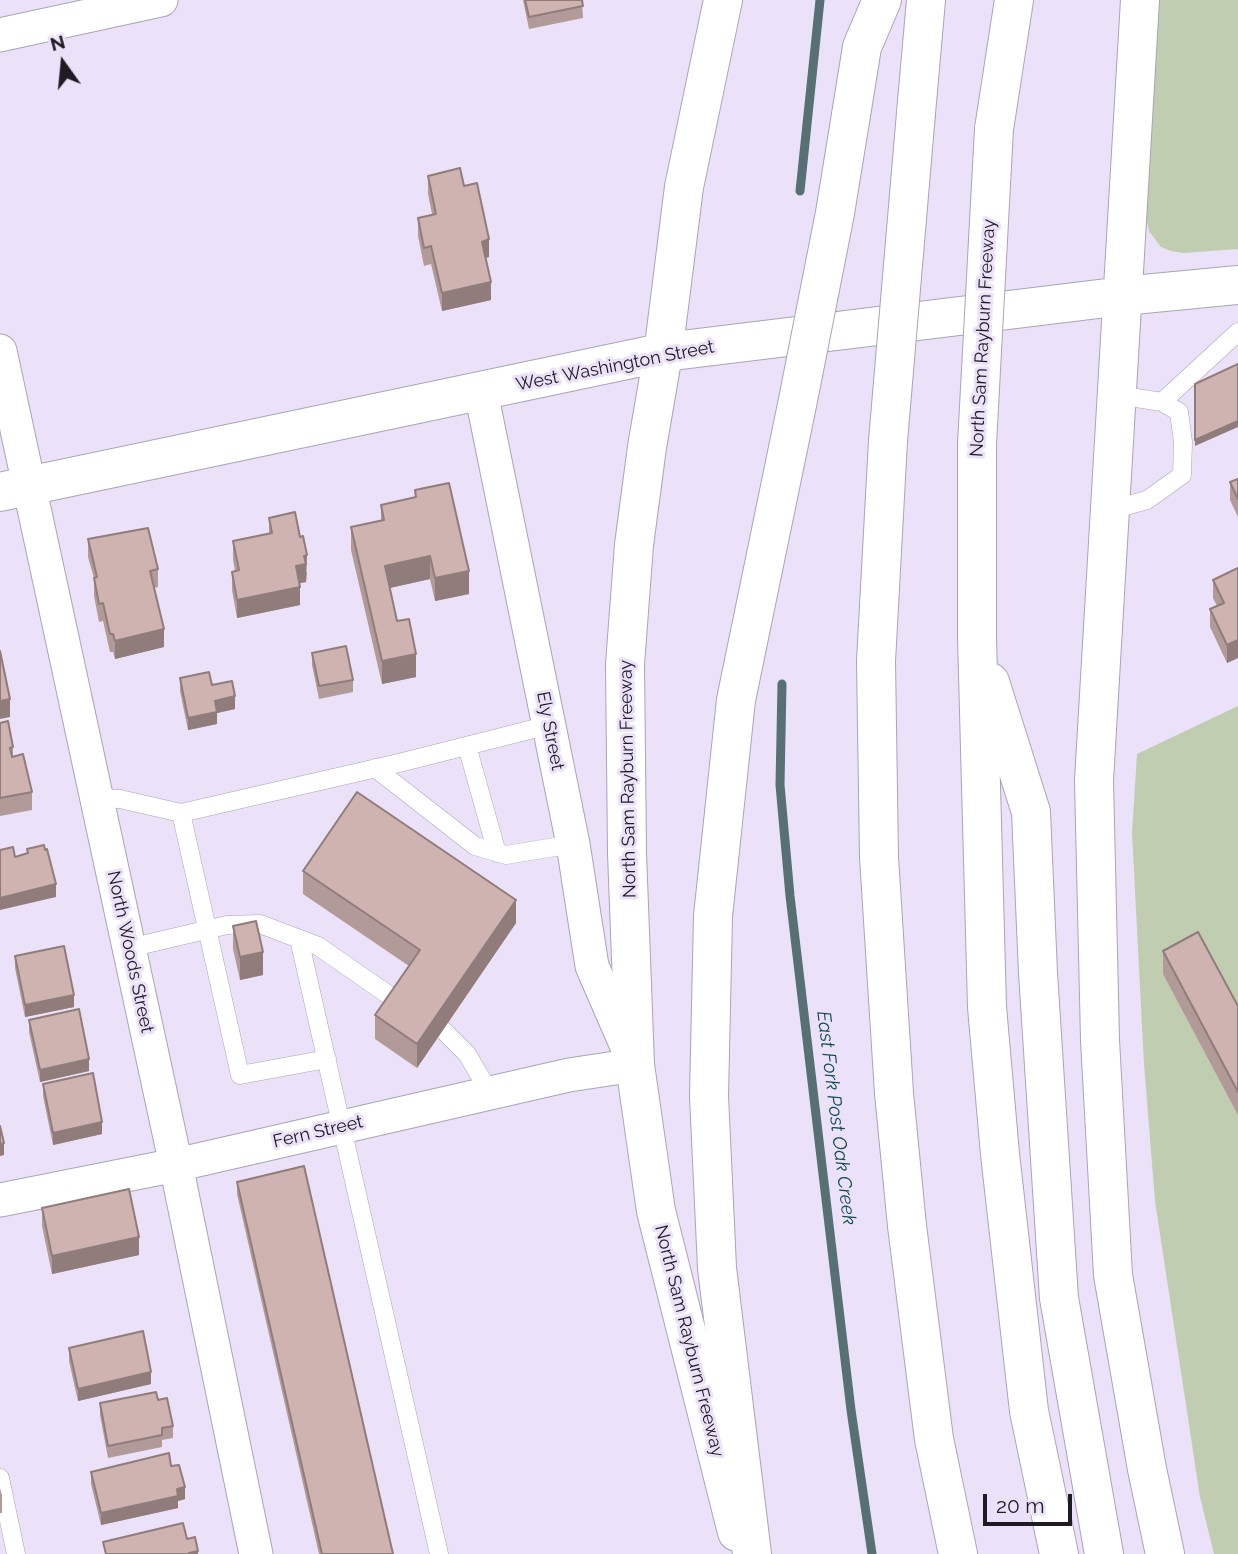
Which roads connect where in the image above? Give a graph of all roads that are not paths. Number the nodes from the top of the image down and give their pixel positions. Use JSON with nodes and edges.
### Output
{"nodes":[{"id":1,"x":161,"y":0,"type":"edge"},
{"id":2,"x":723,"y":0,"type":"edge"},
{"id":3,"x":882,"y":0,"type":"edge"},
{"id":4,"x":926,"y":0,"type":"edge"},
{"id":5,"x":1014,"y":0,"type":"edge"},
{"id":6,"x":1140,"y":0,"type":"edge"},
{"id":7,"x":0,"y":35,"type":"edge"},
{"id":8,"x":1238,"y":285,"type":"edge"},
{"id":9,"x":1123,"y":296,"type":"junction"},
{"id":10,"x":1238,"y":332,"type":"edge"},
{"id":11,"x":0,"y":351,"type":"edge"},
{"id":12,"x":663,"y":354,"type":"junction"},
{"id":13,"x":481,"y":392,"type":"junction"},
{"id":14,"x":1117,"y":395,"type":"junction"},
{"id":15,"x":1162,"y":402,"type":"junction"},
{"id":16,"x":15,"y":489,"type":"edge"},
{"id":17,"x":1111,"y":510,"type":"junction"},
{"id":18,"x":977,"y":638,"type":"junction"},
{"id":19,"x":548,"y":725,"type":"junction"},
{"id":20,"x":467,"y":746,"type":"junction"},
{"id":21,"x":374,"y":768,"type":"junction"},
{"id":22,"x":97,"y":798,"type":"junction"},
{"id":23,"x":181,"y":813,"type":"junction"},
{"id":24,"x":573,"y":845,"type":"junction"},
{"id":25,"x":497,"y":853,"type":"junction"},
{"id":26,"x":207,"y":930,"type":"junction"},
{"id":27,"x":299,"y":939,"type":"junction"},
{"id":28,"x":129,"y":948,"type":"junction"},
{"id":29,"x":400,"y":1003,"type":"edge"},
{"id":30,"x":443,"y":1030,"type":"edge"},
{"id":31,"x":327,"y":1059,"type":"junction"},
{"id":32,"x":635,"y":1065,"type":"junction"},
{"id":33,"x":490,"y":1093,"type":"junction"},
{"id":34,"x":343,"y":1127,"type":"junction"},
{"id":35,"x":176,"y":1165,"type":"junction"},
{"id":36,"x":0,"y":1200,"type":"edge"},
{"id":37,"x":0,"y":1478,"type":"edge"},
{"id":38,"x":16,"y":1554,"type":"edge"},
{"id":39,"x":257,"y":1554,"type":"edge"},
{"id":40,"x":439,"y":1554,"type":"edge"},
{"id":41,"x":742,"y":1554,"type":"edge"},
{"id":42,"x":752,"y":1554,"type":"edge"},
{"id":43,"x":958,"y":1554,"type":"edge"},
{"id":44,"x":1059,"y":1554,"type":"edge"},
{"id":45,"x":1104,"y":1554,"type":"edge"},
{"id":46,"x":1165,"y":1554,"type":"edge"}],
"edges":[{"from":1,"to":7,"type":"street"},
{"from":2,"to":12,"type":"main road","name":"North Sam Rayburn Freeway"},
{"from":3,"to":42,"type":"main road","bridge":true},
{"from":4,"to":43,"type":"main road","bridge":true},
{"from":5,"to":18,"type":"main road","name":"North Sam Rayburn Freeway","bridge":true},
{"from":6,"to":9,"type":"main road"},
{"from":8,"to":9,"type":"main road","name":"West Washington Street"},
{"from":9,"to":12,"type":"main road","name":"West Washington Street"},
{"from":9,"to":14,"type":"main road"},
{"from":10,"to":15,"type":"lane"},
{"from":11,"to":16,"type":"street","name":"North Woods Street"},
{"from":12,"to":13,"type":"main road","name":"West Washington Street"},
{"from":12,"to":32,"type":"main road","name":"North Sam Rayburn Freeway"},
{"from":13,"to":16,"type":"main road","name":"West Washington Street"},
{"from":13,"to":19,"type":"street","name":"Ely Street"},
{"from":14,"to":15,"type":"lane"},
{"from":14,"to":17,"type":"main road"},
{"from":15,"to":17,"type":"lane"},
{"from":16,"to":22,"type":"street","name":"North Woods Street"},
{"from":17,"to":46,"type":"main road"},
{"from":18,"to":44,"type":"main road","name":"North Sam Rayburn Freeway"},
{"from":18,"to":45,"type":"main road"},
{"from":19,"to":20,"type":"lane"},
{"from":19,"to":24,"type":"street","name":"Ely Street"},
{"from":20,"to":21,"type":"lane"},
{"from":20,"to":25,"type":"lane"},
{"from":21,"to":23,"type":"lane"},
{"from":21,"to":25,"type":"lane"},
{"from":22,"to":23,"type":"lane"},
{"from":22,"to":28,"type":"street","name":"North Woods Street"},
{"from":23,"to":26,"type":"lane"},
{"from":24,"to":25,"type":"lane"},
{"from":24,"to":32,"type":"street","name":"Ely Street"},
{"from":26,"to":27,"type":"lane"},
{"from":26,"to":28,"type":"lane"},
{"from":26,"to":31,"type":"lane"},
{"from":27,"to":29,"type":"lane"},
{"from":27,"to":31,"type":"lane"},
{"from":28,"to":35,"type":"street","name":"North Woods Street"},
{"from":30,"to":33,"type":"lane"},
{"from":31,"to":34,"type":"lane"},
{"from":32,"to":33,"type":"street","name":"Fern Street"},
{"from":32,"to":41,"type":"main road","name":"North Sam Rayburn Freeway"},
{"from":33,"to":34,"type":"street","name":"Fern Street"},
{"from":34,"to":35,"type":"street","name":"Fern Street"},
{"from":34,"to":40,"type":"lane"},
{"from":35,"to":36,"type":"street","name":"Fern Street"},
{"from":35,"to":39,"type":"street","name":"North Woods Street"},
{"from":37,"to":38,"type":"lane"}]}
